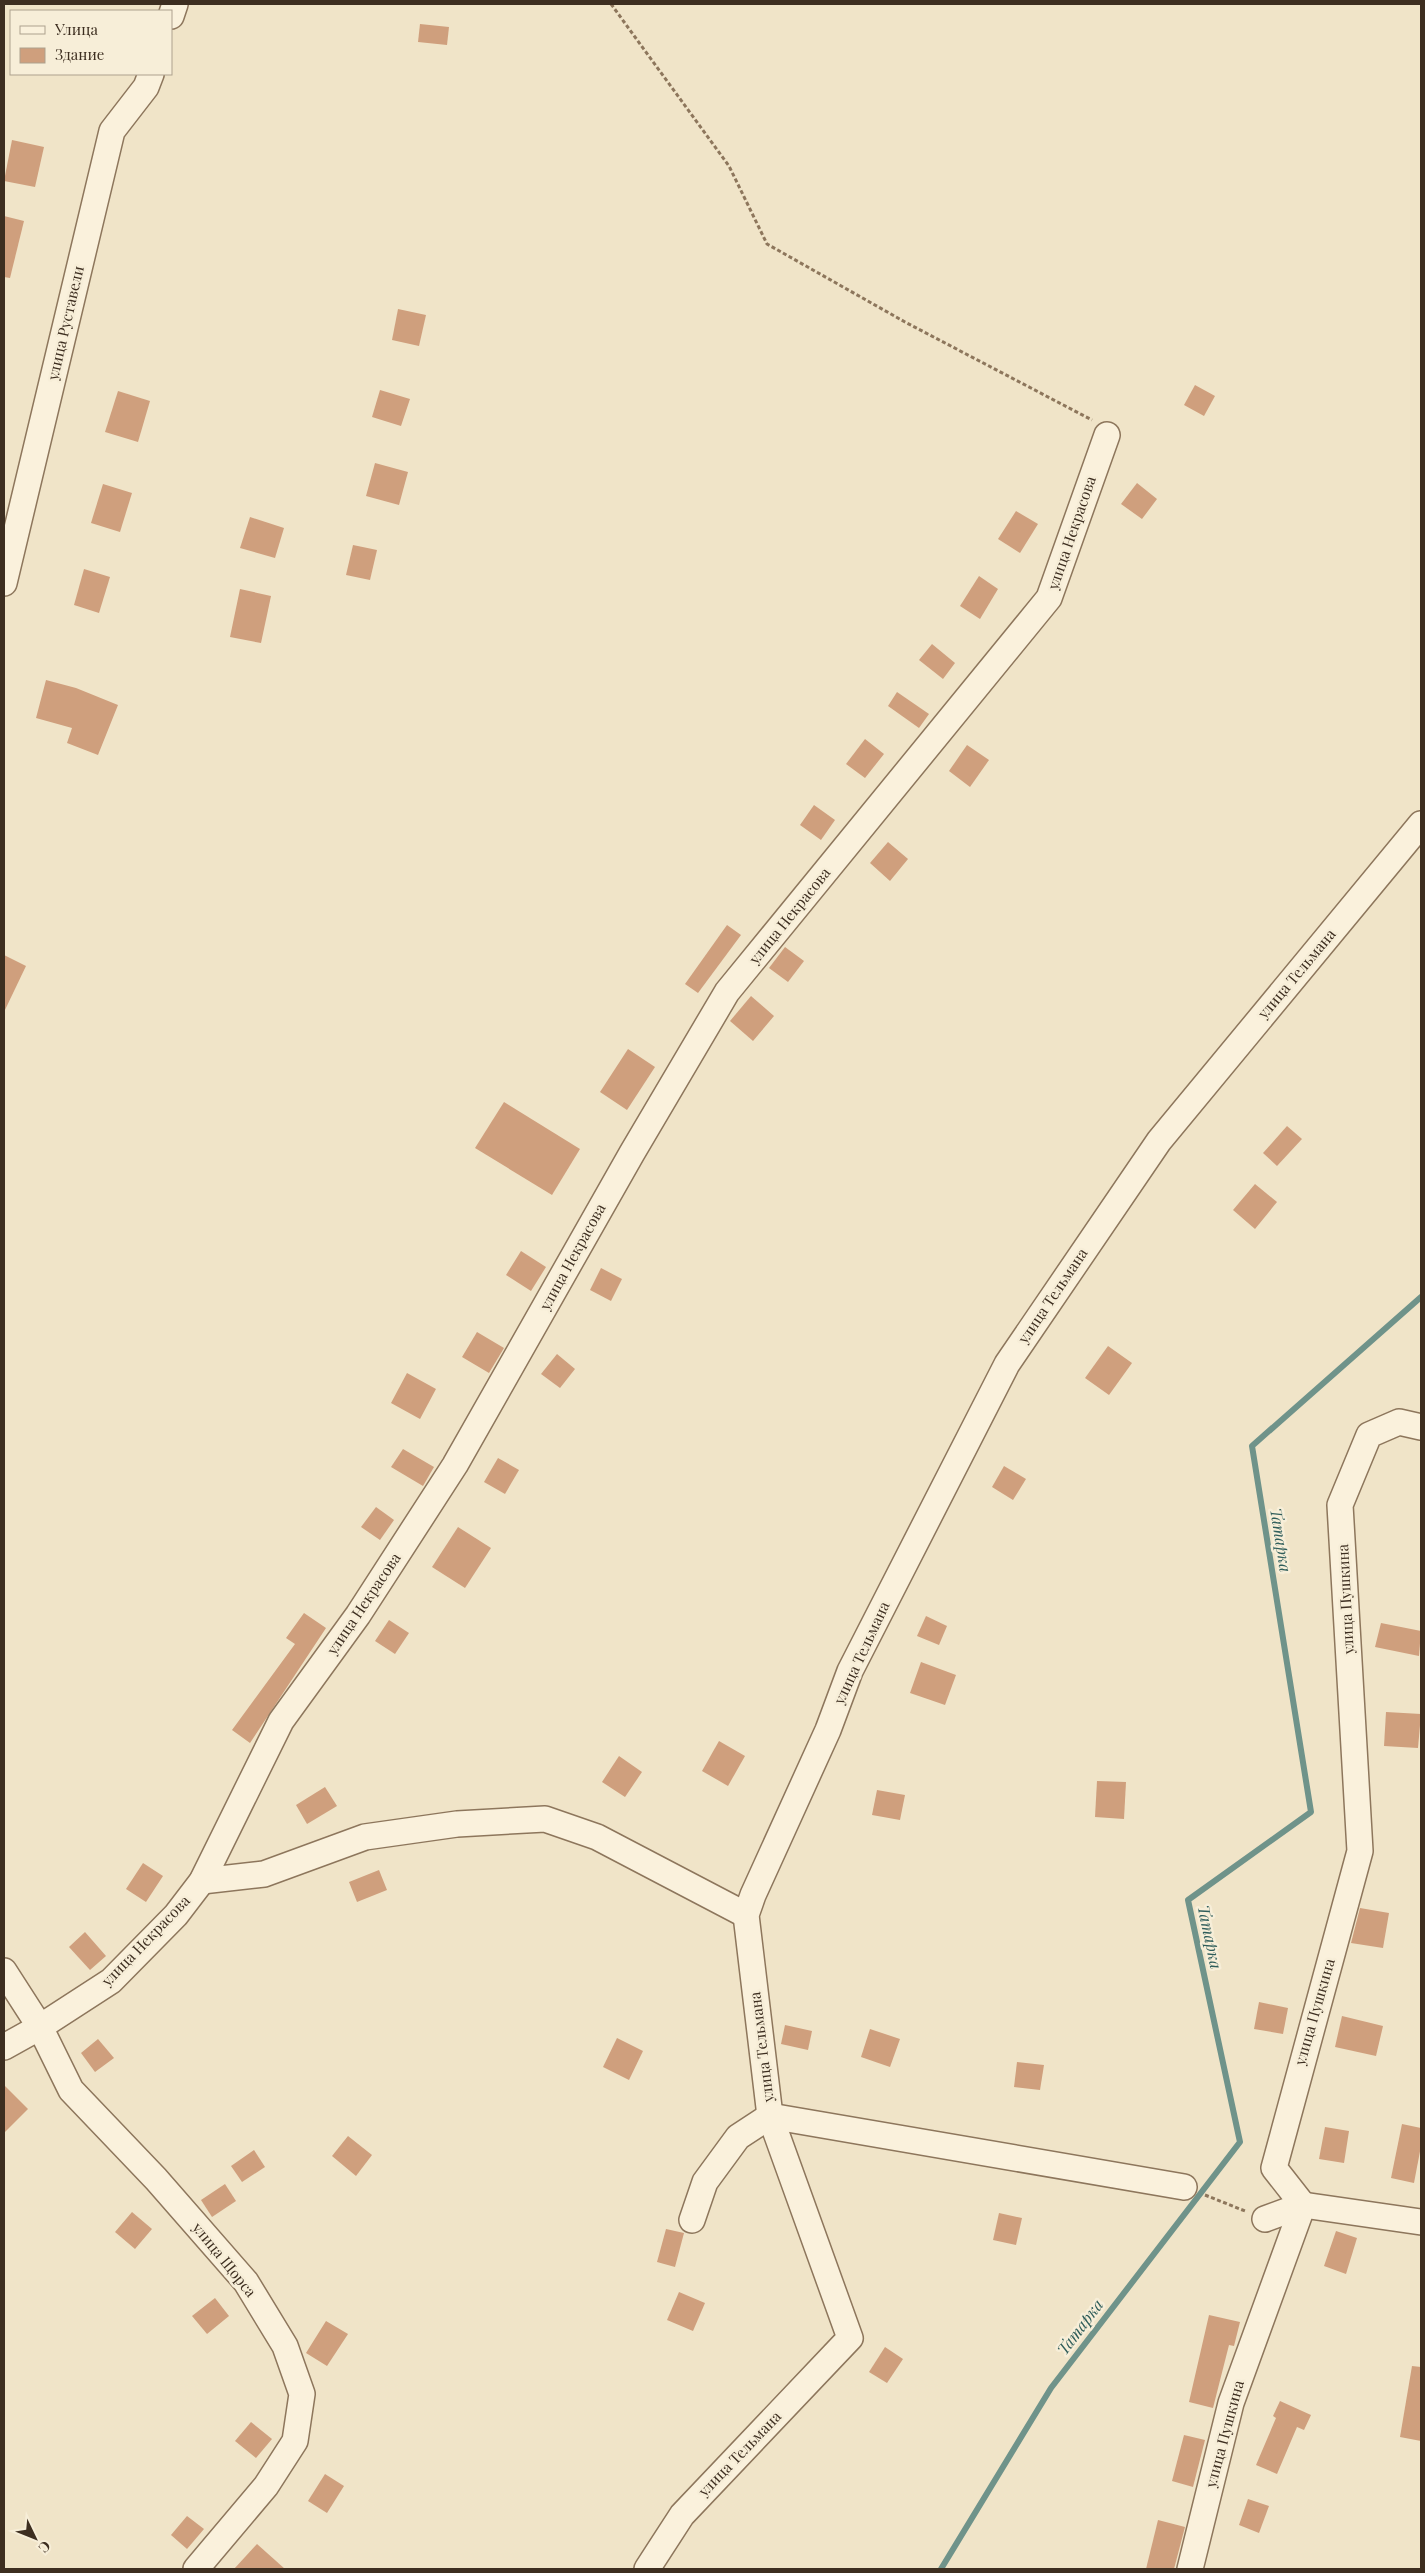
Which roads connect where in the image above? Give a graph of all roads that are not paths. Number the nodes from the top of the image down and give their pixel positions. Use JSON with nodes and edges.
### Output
{"nodes":[{"id":1,"x":151,"y":75,"type":"edge"},
{"id":2,"x":1107,"y":435,"type":"road end"},
{"id":3,"x":4,"y":583,"type":"edge"},
{"id":4,"x":1421,"y":824,"type":"edge"},
{"id":5,"x":1421,"y":1427,"type":"edge"},
{"id":6,"x":202,"y":1881,"type":"junction"},
{"id":7,"x":746,"y":1914,"type":"junction"},
{"id":8,"x":4,"y":1971,"type":"edge"},
{"id":9,"x":40,"y":2027,"type":"junction"},
{"id":10,"x":4,"y":2047,"type":"edge"},
{"id":11,"x":770,"y":2116,"type":"junction"},
{"id":12,"x":1184,"y":2186,"type":"road end"},
{"id":13,"x":1303,"y":2205,"type":"junction"},
{"id":14,"x":1265,"y":2219,"type":"road end"},
{"id":15,"x":692,"y":2220,"type":"dead end"},
{"id":16,"x":1421,"y":2222,"type":"edge"},
{"id":17,"x":196,"y":2569,"type":"edge"},
{"id":18,"x":647,"y":2569,"type":"edge"},
{"id":19,"x":1190,"y":2569,"type":"edge"}],
"edges":[{"from":1,"to":3,"type":"street","name":"улица Руставели"},
{"from":2,"to":6,"type":"street","name":"улица Некрасова"},
{"from":4,"to":7,"type":"street","name":"улица Тельмана"},
{"from":5,"to":13,"type":"street","name":"улица Пушкина"},
{"from":6,"to":7,"type":"street"},
{"from":6,"to":9,"type":"street","name":"улица Некрасова"},
{"from":7,"to":11,"type":"street","name":"улица Тельмана"},
{"from":8,"to":9,"type":"street","name":"улица Щорса"},
{"from":9,"to":10,"type":"street","name":"улица Некрасова"},
{"from":9,"to":17,"type":"street","name":"улица Щорса"},
{"from":11,"to":12,"type":"street"},
{"from":11,"to":15,"type":"street"},
{"from":11,"to":18,"type":"street","name":"улица Тельмана"},
{"from":13,"to":14,"type":"street"},
{"from":13,"to":16,"type":"street"},
{"from":13,"to":19,"type":"street","name":"улица Пушкина"}]}
